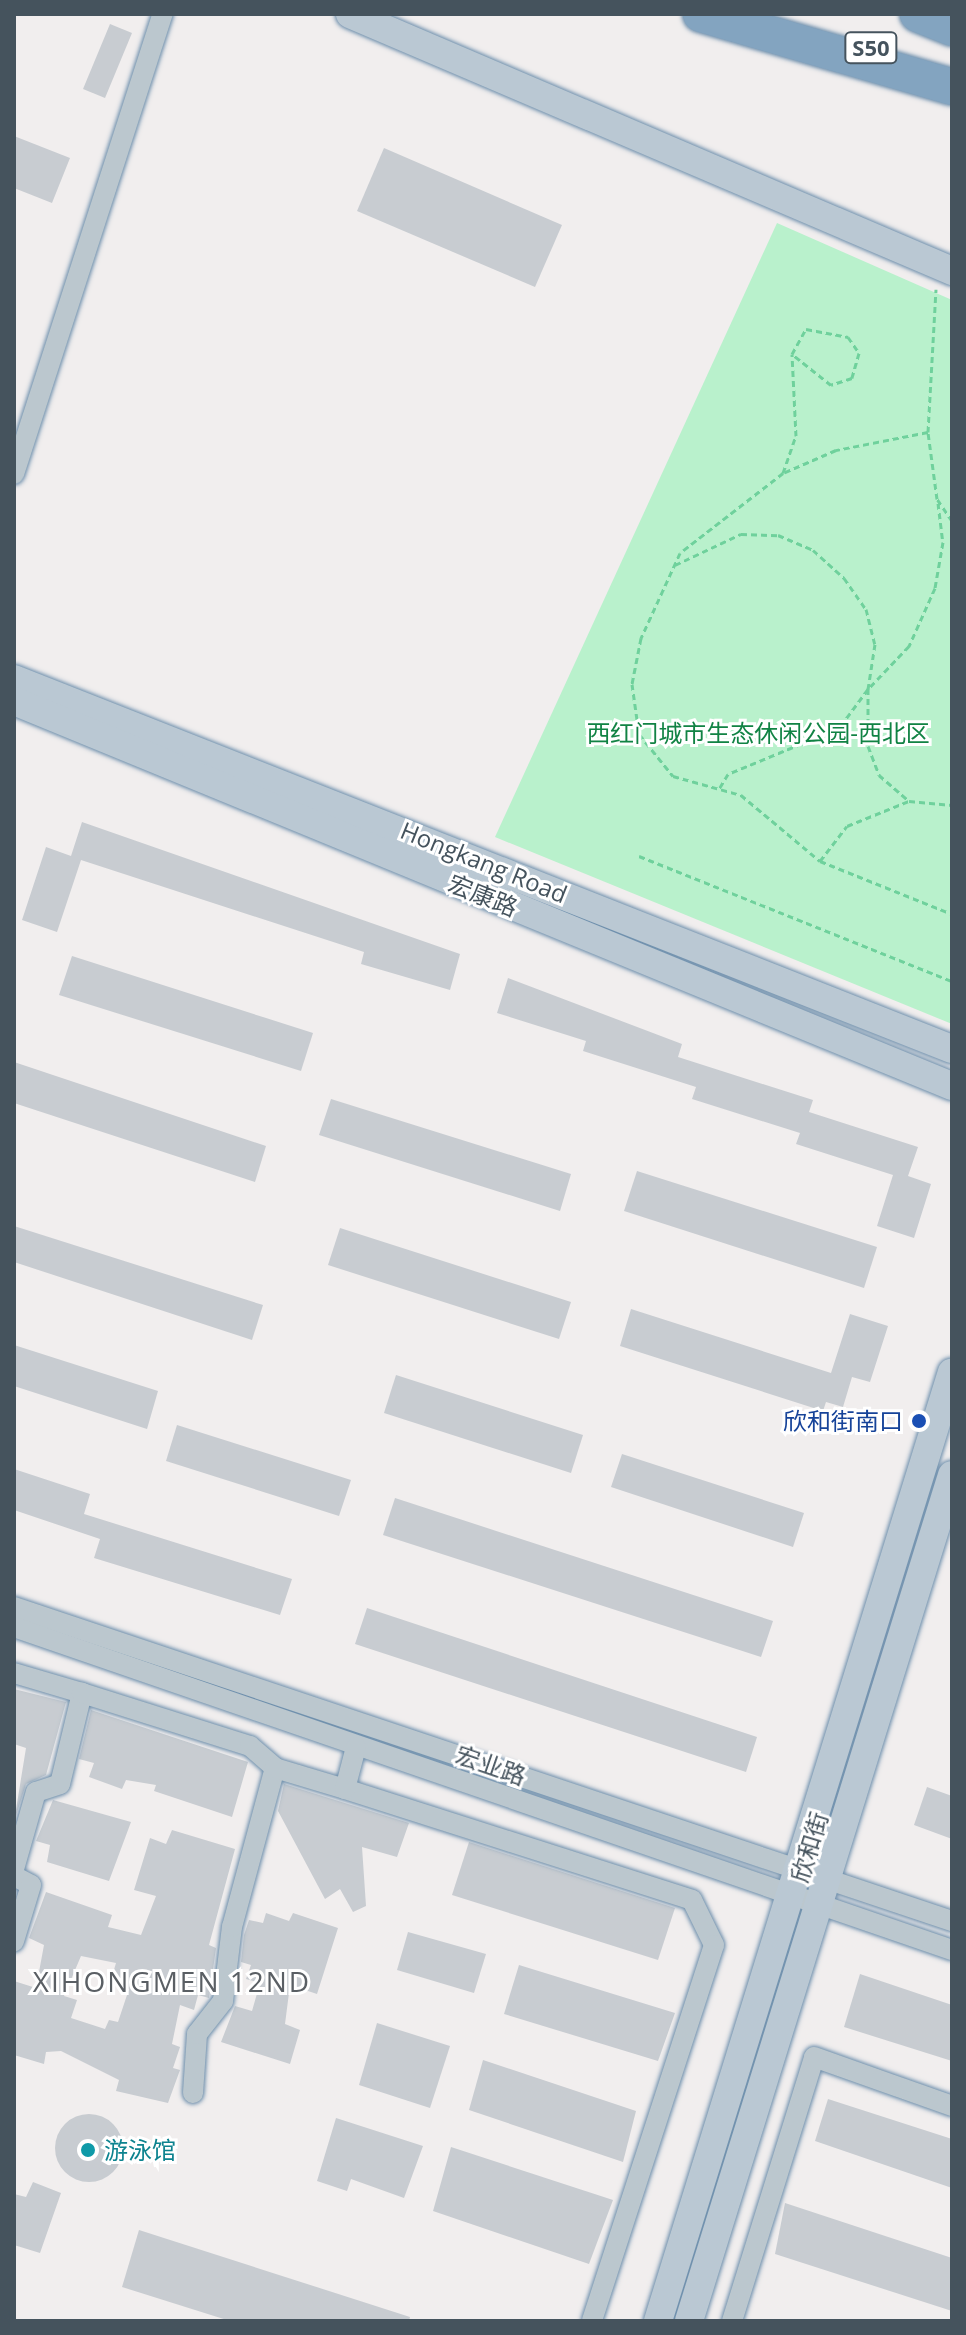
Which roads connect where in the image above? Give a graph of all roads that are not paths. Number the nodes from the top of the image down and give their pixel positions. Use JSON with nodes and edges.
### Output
{"nodes":[{"id":1,"x":163,"y":14,"type":"edge"},
{"id":2,"x":350,"y":14,"type":"edge"},
{"id":3,"x":701,"y":14,"type":"edge"},
{"id":4,"x":791,"y":14,"type":"edge"},
{"id":5,"x":918,"y":14,"type":"edge"},
{"id":6,"x":952,"y":28,"type":"edge"},
{"id":7,"x":952,"y":84,"type":"edge"},
{"id":8,"x":948,"y":269,"type":"edge"},
{"id":9,"x":14,"y":474,"type":"edge"},
{"id":10,"x":14,"y":679,"type":"edge"},
{"id":11,"x":14,"y":701,"type":"edge"},
{"id":12,"x":952,"y":1049,"type":"edge"},
{"id":13,"x":952,"y":1086,"type":"edge"},
{"id":14,"x":952,"y":1372,"type":"edge"},
{"id":15,"x":952,"y":1475,"type":"edge"},
{"id":16,"x":14,"y":1607,"type":"edge"},
{"id":17,"x":14,"y":1627,"type":"edge"},
{"id":18,"x":863,"y":1671,"type":"junction"},
{"id":19,"x":14,"y":1673,"type":"edge"},
{"id":20,"x":891,"y":1679,"type":"junction"},
{"id":21,"x":82,"y":1693,"type":"junction"},
{"id":22,"x":356,"y":1747,"type":"junction"},
{"id":23,"x":275,"y":1768,"type":"junction"},
{"id":24,"x":345,"y":1789,"type":"junction"},
{"id":25,"x":14,"y":1869,"type":"edge"},
{"id":26,"x":14,"y":1876,"type":"edge"},
{"id":27,"x":810,"y":1888,"type":"junction"},
{"id":28,"x":952,"y":1921,"type":"edge"},
{"id":29,"x":14,"y":1941,"type":"edge"},
{"id":30,"x":952,"y":1950,"type":"edge"},
{"id":31,"x":193,"y":2093,"type":"dead end"},
{"id":32,"x":727,"y":2106,"type":"junction"},
{"id":33,"x":952,"y":2106,"type":"edge"},
{"id":34,"x":743,"y":2148,"type":"junction"},
{"id":35,"x":592,"y":2321,"type":"edge"},
{"id":36,"x":658,"y":2321,"type":"edge"},
{"id":37,"x":689,"y":2321,"type":"edge"},
{"id":38,"x":732,"y":2321,"type":"edge"}],
"edges":[{"from":1,"to":9,"type":"street"},
{"from":2,"to":8,"type":"street"},
{"from":3,"to":7,"type":"highway"},
{"from":4,"to":7,"type":"highway","number":"S50"},
{"from":5,"to":6,"type":"highway","number":"S50"},
{"from":10,"to":12,"type":"street","name":"Hongkang Road"},
{"from":11,"to":13,"type":"street","name":"宏康路"},
{"from":14,"to":18,"type":"street","name":"欣和街"},
{"from":15,"to":20,"type":"street","name":"欣和街"},
{"from":16,"to":27,"type":"street","name":"宏业路"},
{"from":17,"to":22,"type":"street","name":"宏业路"},
{"from":18,"to":20,"type":"street"},
{"from":18,"to":27,"type":"street","name":"欣和街"},
{"from":19,"to":21,"type":"street"},
{"from":20,"to":27,"type":"street","name":"欣和街"},
{"from":21,"to":23,"type":"street"},
{"from":21,"to":25,"type":"street"},
{"from":22,"to":24,"type":"street"},
{"from":22,"to":27,"type":"street","name":"宏业路"},
{"from":23,"to":24,"type":"street"},
{"from":23,"to":31,"type":"street"},
{"from":24,"to":35,"type":"street"},
{"from":26,"to":29,"type":"street"},
{"from":27,"to":28,"type":"street","name":"宏业路"},
{"from":27,"to":30,"type":"street","name":"宏业路"},
{"from":27,"to":32,"type":"street","name":"欣和街"},
{"from":27,"to":34,"type":"street","name":"欣和街"},
{"from":32,"to":34,"type":"street"},
{"from":32,"to":36,"type":"street","name":"欣和街"},
{"from":33,"to":38,"type":"street"},
{"from":34,"to":37,"type":"street","name":"欣和街"}]}
